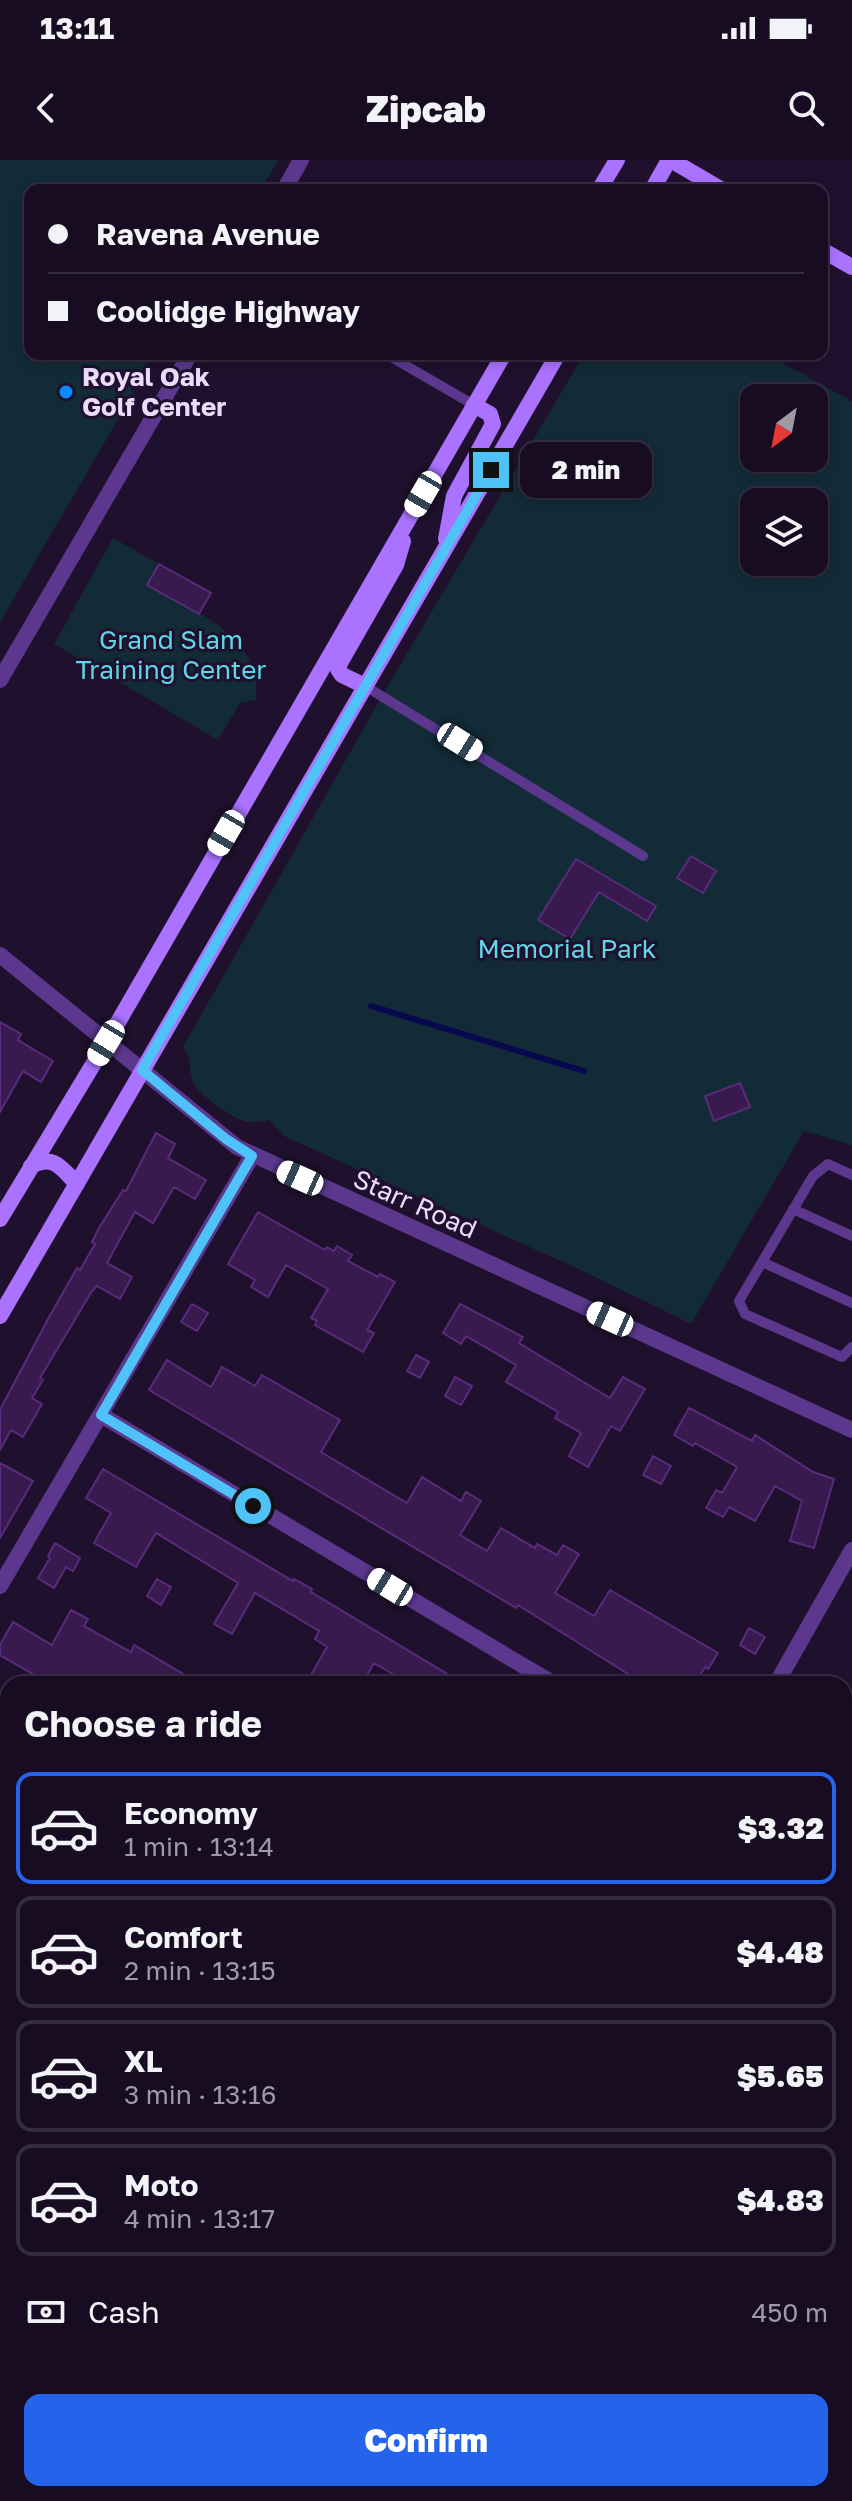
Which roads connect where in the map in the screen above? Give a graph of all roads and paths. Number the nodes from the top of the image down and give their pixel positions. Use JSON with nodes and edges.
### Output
{"nodes":[{"id":1,"x":301,"y":160,"type":"edge"},
{"id":2,"x":617,"y":160,"type":"edge"},
{"id":3,"x":670,"y":160,"type":"edge"},
{"id":4,"x":287,"y":184,"type":"edge"},
{"id":5,"x":603,"y":184,"type":"edge"},
{"id":6,"x":656,"y":184,"type":"edge"},
{"id":7,"x":712,"y":184,"type":"edge"},
{"id":8,"x":828,"y":253,"type":"edge"},
{"id":9,"x":852,"y":267,"type":"edge"},
{"id":10,"x":187,"y":360,"type":"edge"},
{"id":11,"x":396,"y":360,"type":"edge"},
{"id":12,"x":500,"y":360,"type":"edge"},
{"id":13,"x":555,"y":360,"type":"edge"},
{"id":14,"x":474,"y":405,"type":"junction"},
{"id":15,"x":410,"y":516,"type":"junction"},
{"id":16,"x":443,"y":552,"type":"junction"},
{"id":17,"x":0,"y":680,"type":"edge"},
{"id":18,"x":365,"y":686,"type":"junction"},
{"id":19,"x":643,"y":856,"type":"dead end"},
{"id":20,"x":0,"y":955,"type":"edge"},
{"id":21,"x":106,"y":1043,"type":"junction"},
{"id":22,"x":142,"y":1070,"type":"junction"},
{"id":23,"x":252,"y":1156,"type":"junction"},
{"id":24,"x":31,"y":1166,"type":"junction"},
{"id":25,"x":852,"y":1175,"type":"edge"},
{"id":26,"x":77,"y":1184,"type":"junction"},
{"id":27,"x":793,"y":1209,"type":"junction"},
{"id":28,"x":0,"y":1219,"type":"edge"},
{"id":29,"x":852,"y":1236,"type":"edge"},
{"id":30,"x":762,"y":1262,"type":"junction"},
{"id":31,"x":852,"y":1303,"type":"edge"},
{"id":32,"x":0,"y":1316,"type":"edge"},
{"id":33,"x":852,"y":1347,"type":"edge"},
{"id":34,"x":101,"y":1415,"type":"junction"},
{"id":35,"x":852,"y":1430,"type":"edge"},
{"id":36,"x":852,"y":1550,"type":"edge"},
{"id":37,"x":0,"y":1586,"type":"edge"},
{"id":38,"x":541,"y":1676,"type":"edge"},
{"id":39,"x":781,"y":1676,"type":"edge"}],
"edges":[{"from":1,"to":4,"type":"street"},
{"from":2,"to":5,"type":"main road"},
{"from":3,"to":6,"type":"main road"},
{"from":3,"to":7,"type":"main road"},
{"from":8,"to":9,"type":"main road"},
{"from":10,"to":17,"type":"street"},
{"from":11,"to":14,"type":"lane"},
{"from":12,"to":14,"type":"main road"},
{"from":13,"to":16,"type":"main road"},
{"from":14,"to":15,"type":"main road"},
{"from":14,"to":16,"type":"main road"},
{"from":15,"to":18,"type":"main road"},
{"from":15,"to":21,"type":"main road"},
{"from":16,"to":18,"type":"main road"},
{"from":18,"to":19,"type":"lane"},
{"from":18,"to":22,"type":"main road"},
{"from":20,"to":21,"type":"street","name":"Starr Road"},
{"from":21,"to":22,"type":"street","name":"Starr Road"},
{"from":21,"to":24,"type":"main road"},
{"from":22,"to":23,"type":"street","name":"Starr Road"},
{"from":22,"to":26,"type":"main road"},
{"from":23,"to":34,"type":"street"},
{"from":23,"to":35,"type":"street","name":"Starr Road"},
{"from":24,"to":26,"type":"main road"},
{"from":24,"to":28,"type":"main road"},
{"from":25,"to":27,"type":"lane"},
{"from":26,"to":32,"type":"main road"},
{"from":27,"to":29,"type":"lane"},
{"from":27,"to":30,"type":"lane"},
{"from":30,"to":31,"type":"lane"},
{"from":30,"to":33,"type":"lane"},
{"from":34,"to":37,"type":"street"},
{"from":34,"to":38,"type":"street"},
{"from":36,"to":39,"type":"street"}]}
